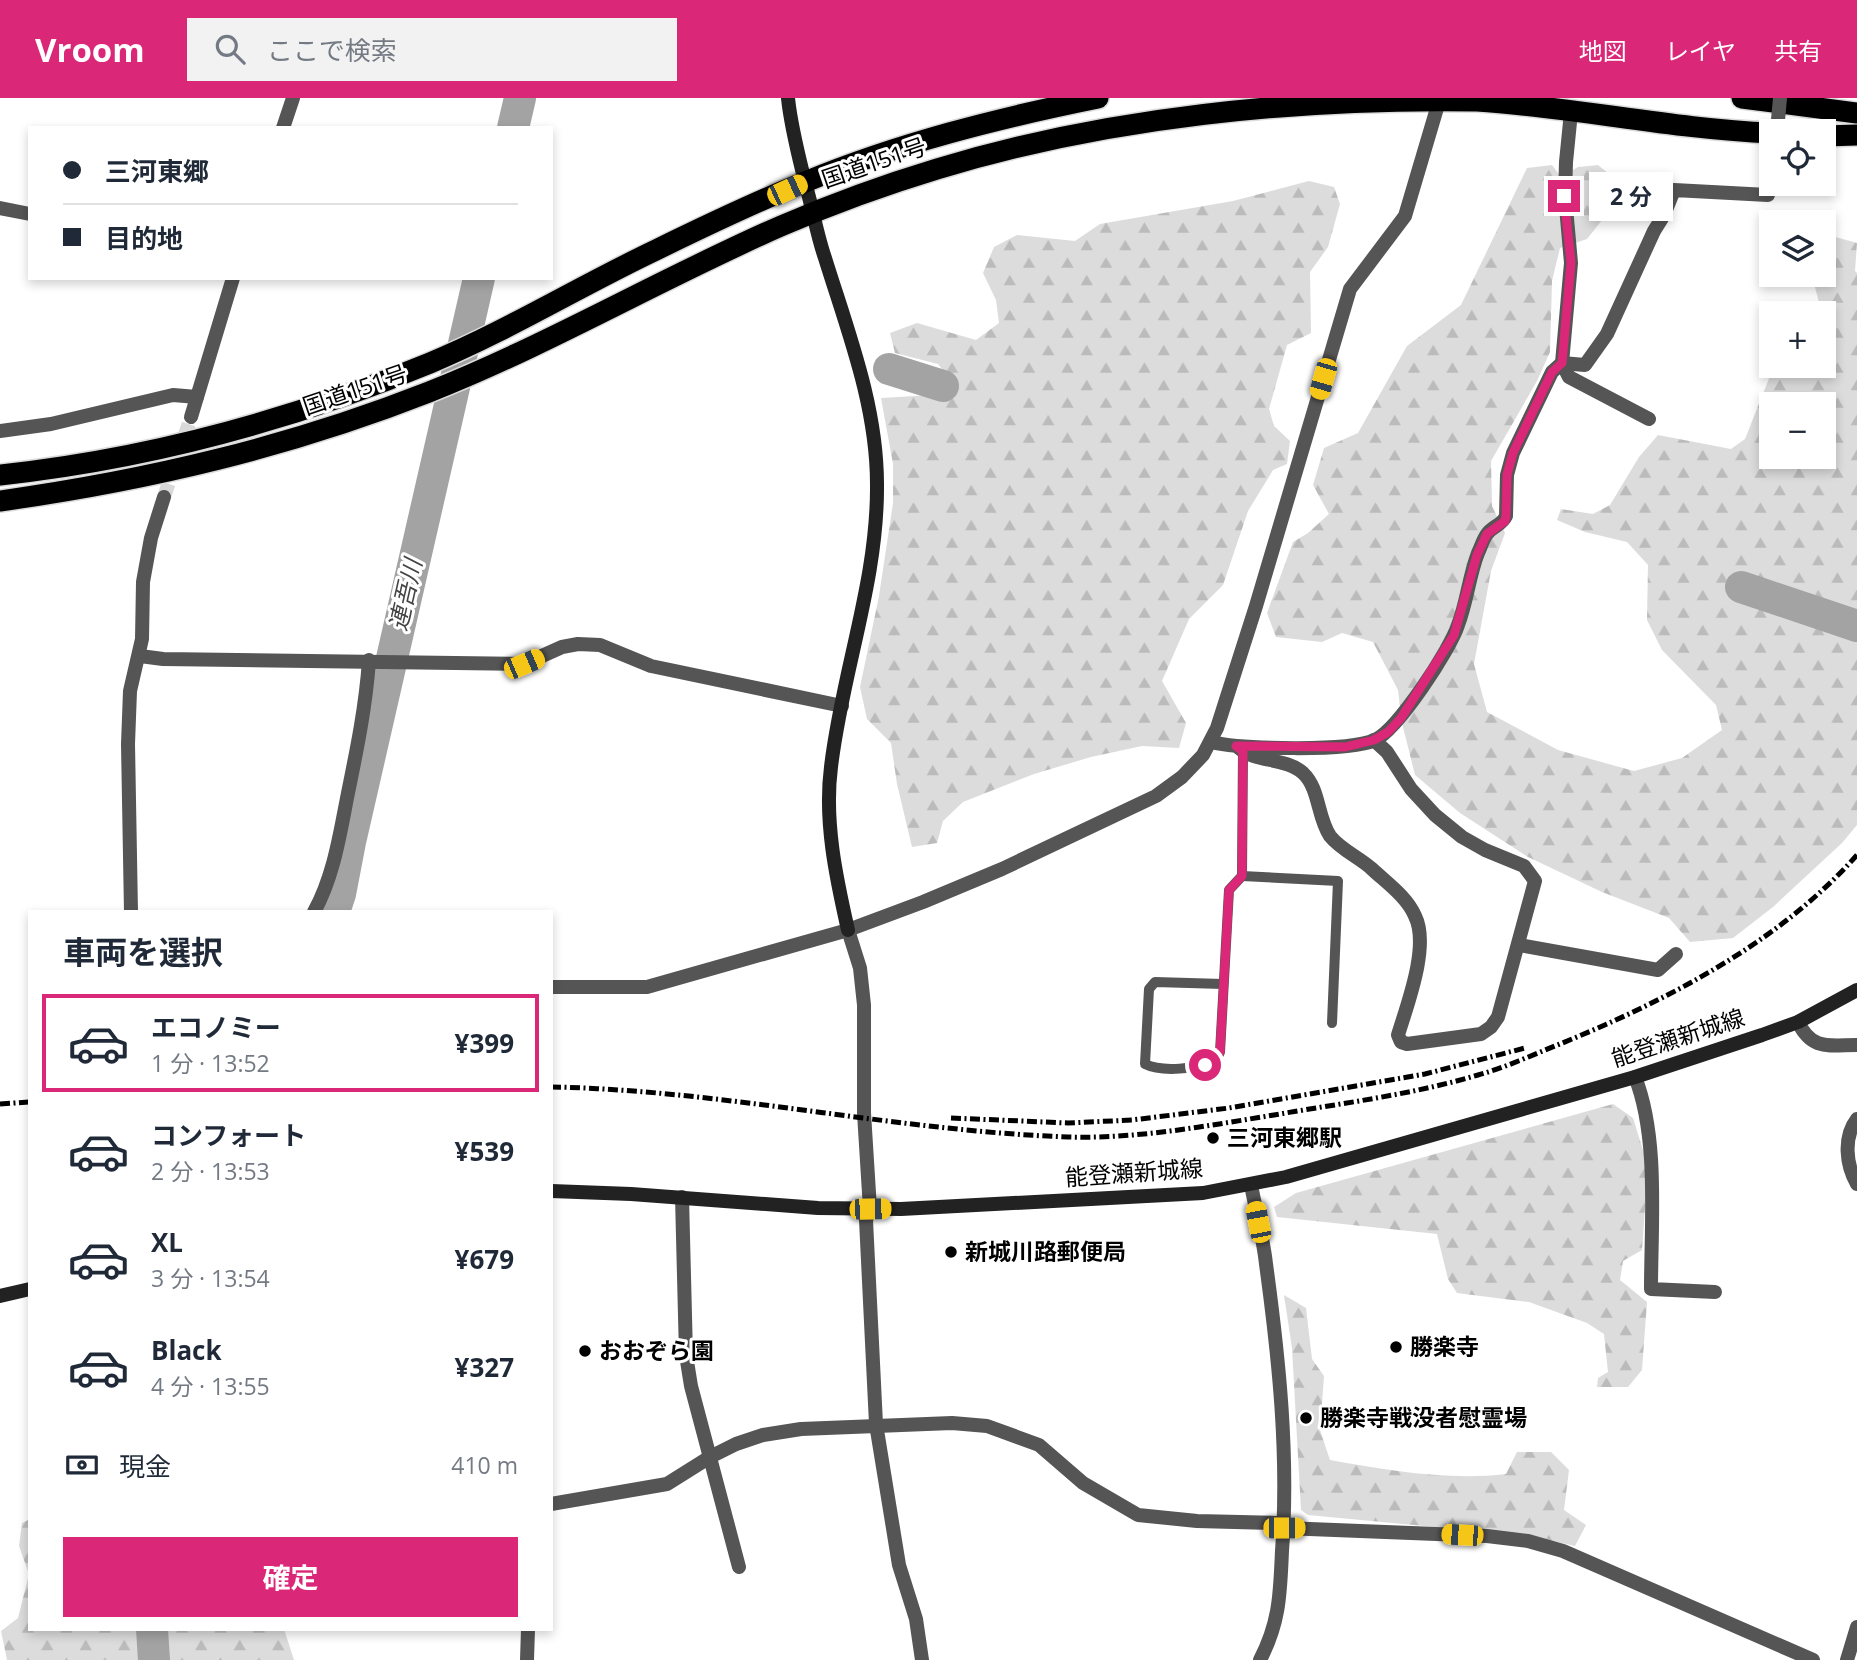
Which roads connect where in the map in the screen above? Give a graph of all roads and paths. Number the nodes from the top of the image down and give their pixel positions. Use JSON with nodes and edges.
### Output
{"nodes":[{"id":1,"x":293,"y":98,"type":"edge"},
{"id":2,"x":788,"y":98,"type":"edge"},
{"id":3,"x":1098,"y":98,"type":"edge"},
{"id":4,"x":1742,"y":98,"type":"edge"},
{"id":5,"x":1780,"y":98,"type":"edge"},
{"id":6,"x":1440,"y":99,"type":"edge"},
{"id":7,"x":1571,"y":112,"type":"junction"},
{"id":8,"x":1857,"y":113,"type":"edge"},
{"id":9,"x":1778,"y":119,"type":"edge"},
{"id":10,"x":284,"y":126,"type":"edge"},
{"id":11,"x":1759,"y":132,"type":"edge"},
{"id":12,"x":1857,"y":135,"type":"edge"},
{"id":13,"x":1836,"y":136,"type":"edge"},
{"id":14,"x":805,"y":182,"type":"junction"},
{"id":15,"x":1759,"y":195,"type":"edge"},
{"id":16,"x":0,"y":208,"type":"edge"},
{"id":17,"x":813,"y":212,"type":"junction"},
{"id":18,"x":28,"y":214,"type":"edge"},
{"id":19,"x":232,"y":280,"type":"edge"},
{"id":20,"x":1562,"y":363,"type":"junction"},
{"id":21,"x":197,"y":397,"type":"junction"},
{"id":22,"x":191,"y":417,"type":"tunnel mouth"},
{"id":23,"x":1649,"y":419,"type":"dead end"},
{"id":24,"x":0,"y":431,"type":"edge"},
{"id":25,"x":0,"y":475,"type":"edge"},
{"id":26,"x":164,"y":497,"type":"tunnel mouth"},
{"id":27,"x":0,"y":501,"type":"edge"},
{"id":28,"x":140,"y":656,"type":"junction"},
{"id":29,"x":373,"y":660,"type":"junction"},
{"id":30,"x":842,"y":706,"type":"junction"},
{"id":31,"x":1374,"y":740,"type":"junction"},
{"id":32,"x":1211,"y":741,"type":"junction"},
{"id":33,"x":1240,"y":748,"type":"junction"},
{"id":34,"x":1242,"y":876,"type":"junction"},
{"id":35,"x":131,"y":910,"type":"edge"},
{"id":36,"x":315,"y":910,"type":"edge"},
{"id":37,"x":848,"y":930,"type":"junction"},
{"id":38,"x":1519,"y":945,"type":"junction"},
{"id":39,"x":1676,"y":954,"type":"dead end"},
{"id":40,"x":1223,"y":984,"type":"junction"},
{"id":41,"x":553,"y":987,"type":"edge"},
{"id":42,"x":1857,"y":990,"type":"edge"},
{"id":43,"x":1798,"y":1022,"type":"junction"},
{"id":44,"x":1332,"y":1023,"type":"dead end"},
{"id":45,"x":1857,"y":1045,"type":"edge"},
{"id":46,"x":1635,"y":1077,"type":"junction"},
{"id":47,"x":1857,"y":1119,"type":"edge"},
{"id":48,"x":1857,"y":1184,"type":"edge"},
{"id":49,"x":1251,"y":1185,"type":"junction"},
{"id":50,"x":553,"y":1191,"type":"edge"},
{"id":51,"x":682,"y":1197,"type":"junction"},
{"id":52,"x":870,"y":1209,"type":"junction"},
{"id":53,"x":28,"y":1289,"type":"edge"},
{"id":54,"x":1715,"y":1293,"type":"dead end"},
{"id":55,"x":0,"y":1296,"type":"edge"},
{"id":56,"x":876,"y":1424,"type":"junction"},
{"id":57,"x":710,"y":1457,"type":"junction"},
{"id":58,"x":553,"y":1504,"type":"edge"},
{"id":59,"x":1284,"y":1528,"type":"junction"},
{"id":60,"x":739,"y":1567,"type":"dead end"},
{"id":61,"x":1857,"y":1627,"type":"edge"},
{"id":62,"x":528,"y":1631,"type":"edge"},
{"id":63,"x":527,"y":1660,"type":"edge"},
{"id":64,"x":922,"y":1660,"type":"edge"},
{"id":65,"x":1260,"y":1660,"type":"edge"},
{"id":66,"x":1813,"y":1660,"type":"edge"},
{"id":67,"x":1847,"y":1660,"type":"edge"}],
"edges":[{"from":1,"to":10,"type":"street"},
{"from":2,"to":14,"type":"main road"},
{"from":3,"to":14,"type":"highway","name":"国道151号"},
{"from":4,"to":8,"type":"highway"},
{"from":5,"to":9,"type":"street","bridge":true},
{"from":6,"to":7,"type":"highway","name":"国道151号"},
{"from":6,"to":17,"type":"highway","name":"国道151号"},
{"from":6,"to":32,"type":"street"},
{"from":7,"to":11,"type":"highway","name":"国道151号"},
{"from":7,"to":20,"type":"street"},
{"from":12,"to":13,"type":"highway"},
{"from":14,"to":17,"type":"main road"},
{"from":14,"to":25,"type":"highway","name":"国道151号"},
{"from":15,"to":20,"type":"street"},
{"from":16,"to":18,"type":"street"},
{"from":17,"to":27,"type":"highway","name":"国道151号"},
{"from":17,"to":30,"type":"main road"},
{"from":19,"to":21,"type":"street"},
{"from":20,"to":23,"type":"street"},
{"from":20,"to":31,"type":"street"},
{"from":21,"to":22,"type":"street"},
{"from":21,"to":24,"type":"street"},
{"from":26,"to":28,"type":"street"},
{"from":28,"to":29,"type":"street"},
{"from":28,"to":35,"type":"street"},
{"from":29,"to":30,"type":"street"},
{"from":29,"to":36,"type":"street"},
{"from":30,"to":37,"type":"main road"},
{"from":31,"to":33,"type":"street"},
{"from":31,"to":38,"type":"street"},
{"from":32,"to":33,"type":"street"},
{"from":32,"to":37,"type":"street"},
{"from":33,"to":34,"type":"lane"},
{"from":33,"to":38,"type":"street"},
{"from":34,"to":40,"type":"lane"},
{"from":34,"to":44,"type":"lane"},
{"from":37,"to":41,"type":"street"},
{"from":37,"to":52,"type":"street"},
{"from":38,"to":39,"type":"street"},
{"from":40,"to":40,"type":"lane"},
{"from":42,"to":43,"type":"main road","name":"能登瀬新城線"},
{"from":43,"to":45,"type":"street"},
{"from":43,"to":46,"type":"main road","name":"能登瀬新城線"},
{"from":46,"to":49,"type":"main road","name":"能登瀬新城線"},
{"from":46,"to":54,"type":"street"},
{"from":47,"to":48,"type":"street"},
{"from":49,"to":52,"type":"main road","name":"能登瀬新城線"},
{"from":49,"to":59,"type":"street"},
{"from":50,"to":51,"type":"main road","name":"能登瀬新城線"},
{"from":51,"to":52,"type":"main road","name":"能登瀬新城線"},
{"from":51,"to":57,"type":"street"},
{"from":52,"to":56,"type":"street"},
{"from":53,"to":55,"type":"main road"},
{"from":56,"to":57,"type":"street"},
{"from":56,"to":59,"type":"street"},
{"from":56,"to":64,"type":"street"},
{"from":57,"to":58,"type":"street"},
{"from":57,"to":60,"type":"street"},
{"from":59,"to":65,"type":"street"},
{"from":59,"to":66,"type":"street"},
{"from":61,"to":67,"type":"street"},
{"from":62,"to":63,"type":"street"}]}
